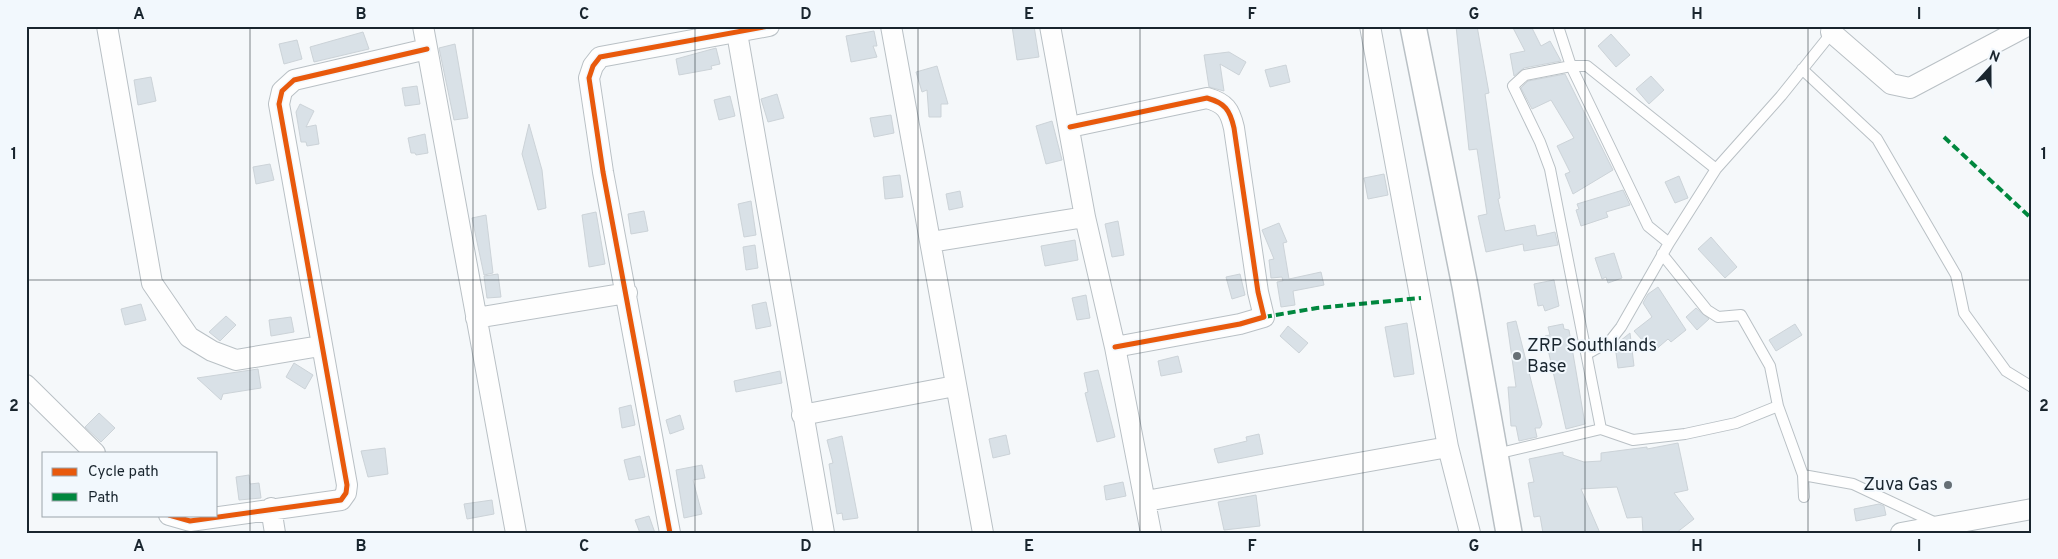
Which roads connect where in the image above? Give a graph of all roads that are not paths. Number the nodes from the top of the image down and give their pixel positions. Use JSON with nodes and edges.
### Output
{"nodes":[{"id":1,"x":107,"y":26,"type":"edge"},
{"id":2,"x":423,"y":26,"type":"edge"},
{"id":3,"x":768,"y":26,"type":"edge"},
{"id":4,"x":891,"y":26,"type":"edge"},
{"id":5,"x":1050,"y":26,"type":"edge"},
{"id":6,"x":1370,"y":26,"type":"edge"},
{"id":7,"x":1413,"y":26,"type":"edge"},
{"id":8,"x":2027,"y":26,"type":"edge"},
{"id":9,"x":1558,"y":27,"type":"edge"},
{"id":10,"x":1831,"y":28,"type":"edge"},
{"id":11,"x":737,"y":33,"type":"junction"},
{"id":12,"x":427,"y":49,"type":"junction"},
{"id":13,"x":1571,"y":66,"type":"junction"},
{"id":14,"x":1802,"y":69,"type":"junction"},
{"id":15,"x":1070,"y":127,"type":"junction"},
{"id":16,"x":1716,"y":168,"type":"junction"},
{"id":17,"x":1085,"y":217,"type":"junction"},
{"id":18,"x":931,"y":242,"type":"junction"},
{"id":19,"x":1669,"y":243,"type":"junction"},
{"id":20,"x":1662,"y":254,"type":"junction"},
{"id":21,"x":627,"y":293,"type":"junction"},
{"id":22,"x":476,"y":318,"type":"junction"},
{"id":23,"x":320,"y":346,"type":"junction"},
{"id":24,"x":1115,"y":347,"type":"junction"},
{"id":25,"x":1587,"y":354,"type":"junction"},
{"id":26,"x":26,"y":386,"type":"edge"},
{"id":27,"x":955,"y":386,"type":"junction"},
{"id":28,"x":2032,"y":387,"type":"edge"},
{"id":29,"x":1778,"y":406,"type":"junction"},
{"id":30,"x":802,"y":415,"type":"junction"},
{"id":31,"x":1601,"y":430,"type":"junction"},
{"id":32,"x":1448,"y":447,"type":"junction"},
{"id":33,"x":94,"y":452,"type":"edge"},
{"id":34,"x":1496,"y":454,"type":"junction"},
{"id":35,"x":1803,"y":475,"type":"junction"},
{"id":36,"x":1804,"y":497,"type":"dead end"},
{"id":37,"x":1146,"y":501,"type":"junction"},
{"id":38,"x":271,"y":508,"type":"junction"},
{"id":39,"x":2032,"y":508,"type":"edge"},
{"id":40,"x":172,"y":516,"type":"edge"},
{"id":41,"x":1941,"y":525,"type":"junction"},
{"id":42,"x":275,"y":533,"type":"edge"},
{"id":43,"x":516,"y":533,"type":"edge"},
{"id":44,"x":670,"y":533,"type":"edge"},
{"id":45,"x":824,"y":533,"type":"edge"},
{"id":46,"x":982,"y":533,"type":"edge"},
{"id":47,"x":1151,"y":533,"type":"edge"},
{"id":48,"x":1470,"y":533,"type":"edge"},
{"id":49,"x":1509,"y":533,"type":"edge"},
{"id":50,"x":1901,"y":533,"type":"edge"}],
"edges":[{"from":1,"to":23,"type":"street"},
{"from":2,"to":12,"type":"street"},
{"from":3,"to":11,"type":"street"},
{"from":4,"to":18,"type":"street"},
{"from":5,"to":15,"type":"street"},
{"from":6,"to":32,"type":"street"},
{"from":7,"to":34,"type":"street"},
{"from":8,"to":10,"type":"street"},
{"from":9,"to":13,"type":"lane"},
{"from":10,"to":14,"type":"lane"},
{"from":11,"to":21,"type":"street"},
{"from":11,"to":30,"type":"street"},
{"from":12,"to":22,"type":"street"},
{"from":12,"to":23,"type":"street"},
{"from":13,"to":16,"type":"lane"},
{"from":13,"to":19,"type":"lane"},
{"from":13,"to":25,"type":"lane"},
{"from":14,"to":16,"type":"lane"},
{"from":14,"to":28,"type":"lane"},
{"from":15,"to":17,"type":"street"},
{"from":15,"to":24,"type":"street"},
{"from":16,"to":19,"type":"lane"},
{"from":17,"to":18,"type":"street"},
{"from":17,"to":24,"type":"street"},
{"from":18,"to":27,"type":"street"},
{"from":19,"to":20,"type":"lane"},
{"from":20,"to":25,"type":"lane"},
{"from":20,"to":29,"type":"lane"},
{"from":21,"to":22,"type":"street"},
{"from":21,"to":44,"type":"street"},
{"from":22,"to":43,"type":"street"},
{"from":23,"to":38,"type":"street"},
{"from":24,"to":37,"type":"street"},
{"from":25,"to":31,"type":"lane"},
{"from":26,"to":33,"type":"street"},
{"from":27,"to":30,"type":"street"},
{"from":27,"to":46,"type":"street"},
{"from":29,"to":31,"type":"lane"},
{"from":29,"to":35,"type":"lane"},
{"from":30,"to":45,"type":"street"},
{"from":31,"to":34,"type":"lane"},
{"from":32,"to":37,"type":"street"},
{"from":32,"to":48,"type":"street"},
{"from":34,"to":49,"type":"street"},
{"from":35,"to":36,"type":"lane"},
{"from":35,"to":41,"type":"lane"},
{"from":37,"to":47,"type":"street"},
{"from":38,"to":40,"type":"street"},
{"from":38,"to":42,"type":"street"},
{"from":39,"to":41,"type":"street"},
{"from":41,"to":50,"type":"street"}]}
